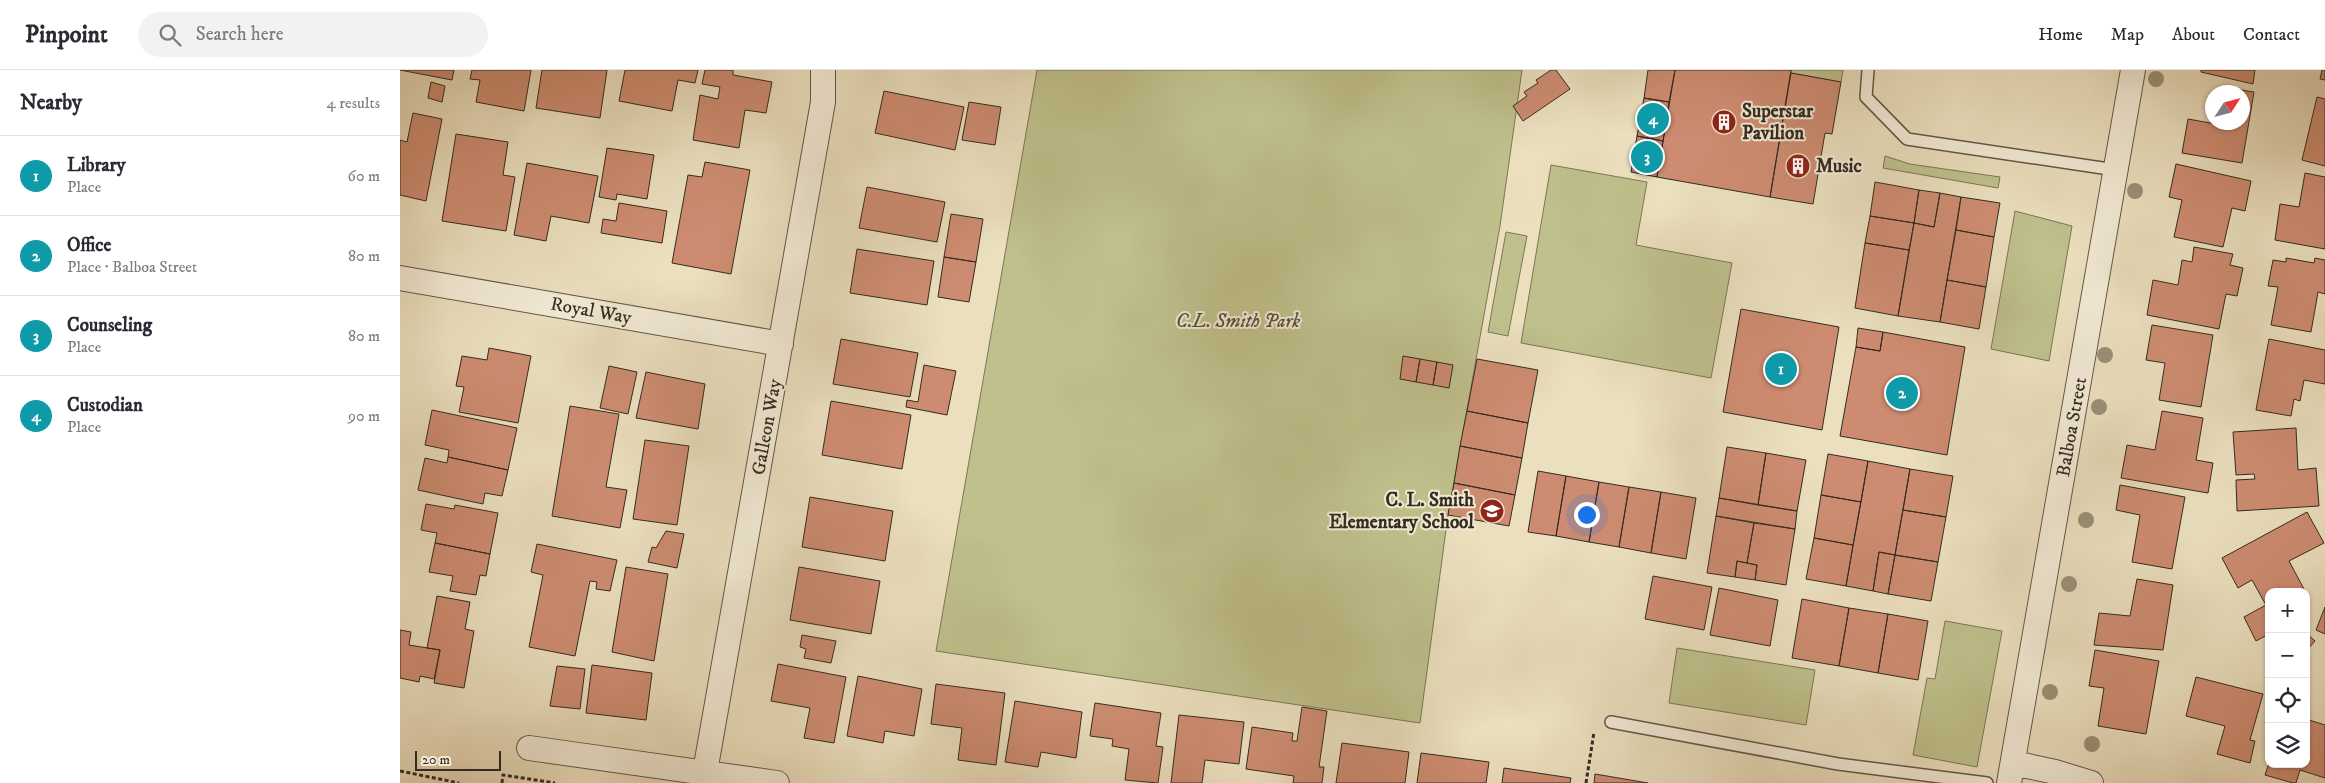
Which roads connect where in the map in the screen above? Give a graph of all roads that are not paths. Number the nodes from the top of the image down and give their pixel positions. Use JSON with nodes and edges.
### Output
{"nodes":[{"id":1,"x":823,"y":70,"type":"edge"},
{"id":2,"x":1868,"y":70,"type":"edge"},
{"id":3,"x":2133,"y":70,"type":"edge"},
{"id":4,"x":2116,"y":170,"type":"junction"},
{"id":5,"x":400,"y":278,"type":"edge"},
{"id":6,"x":781,"y":344,"type":"junction"},
{"id":7,"x":1610,"y":722,"type":"road end"},
{"id":8,"x":529,"y":748,"type":"dead end"},
{"id":9,"x":2011,"y":773,"type":"edge"},
{"id":10,"x":704,"y":777,"type":"edge"},
{"id":11,"x":777,"y":783,"type":"edge"},
{"id":12,"x":1987,"y":783,"type":"edge"},
{"id":13,"x":2091,"y":783,"type":"edge"}],
"edges":[{"from":1,"to":6,"type":"street","name":"Galleon Way"},
{"from":2,"to":4,"type":"lane"},
{"from":3,"to":4,"type":"street","name":"Balboa Street"},
{"from":4,"to":9,"type":"street","name":"Balboa Street"},
{"from":5,"to":6,"type":"street","name":"Royal Way"},
{"from":6,"to":10,"type":"street","name":"Galleon Way"},
{"from":7,"to":12,"type":"lane"},
{"from":8,"to":10,"type":"street"},
{"from":9,"to":13,"type":"street"},
{"from":10,"to":11,"type":"street"}]}
